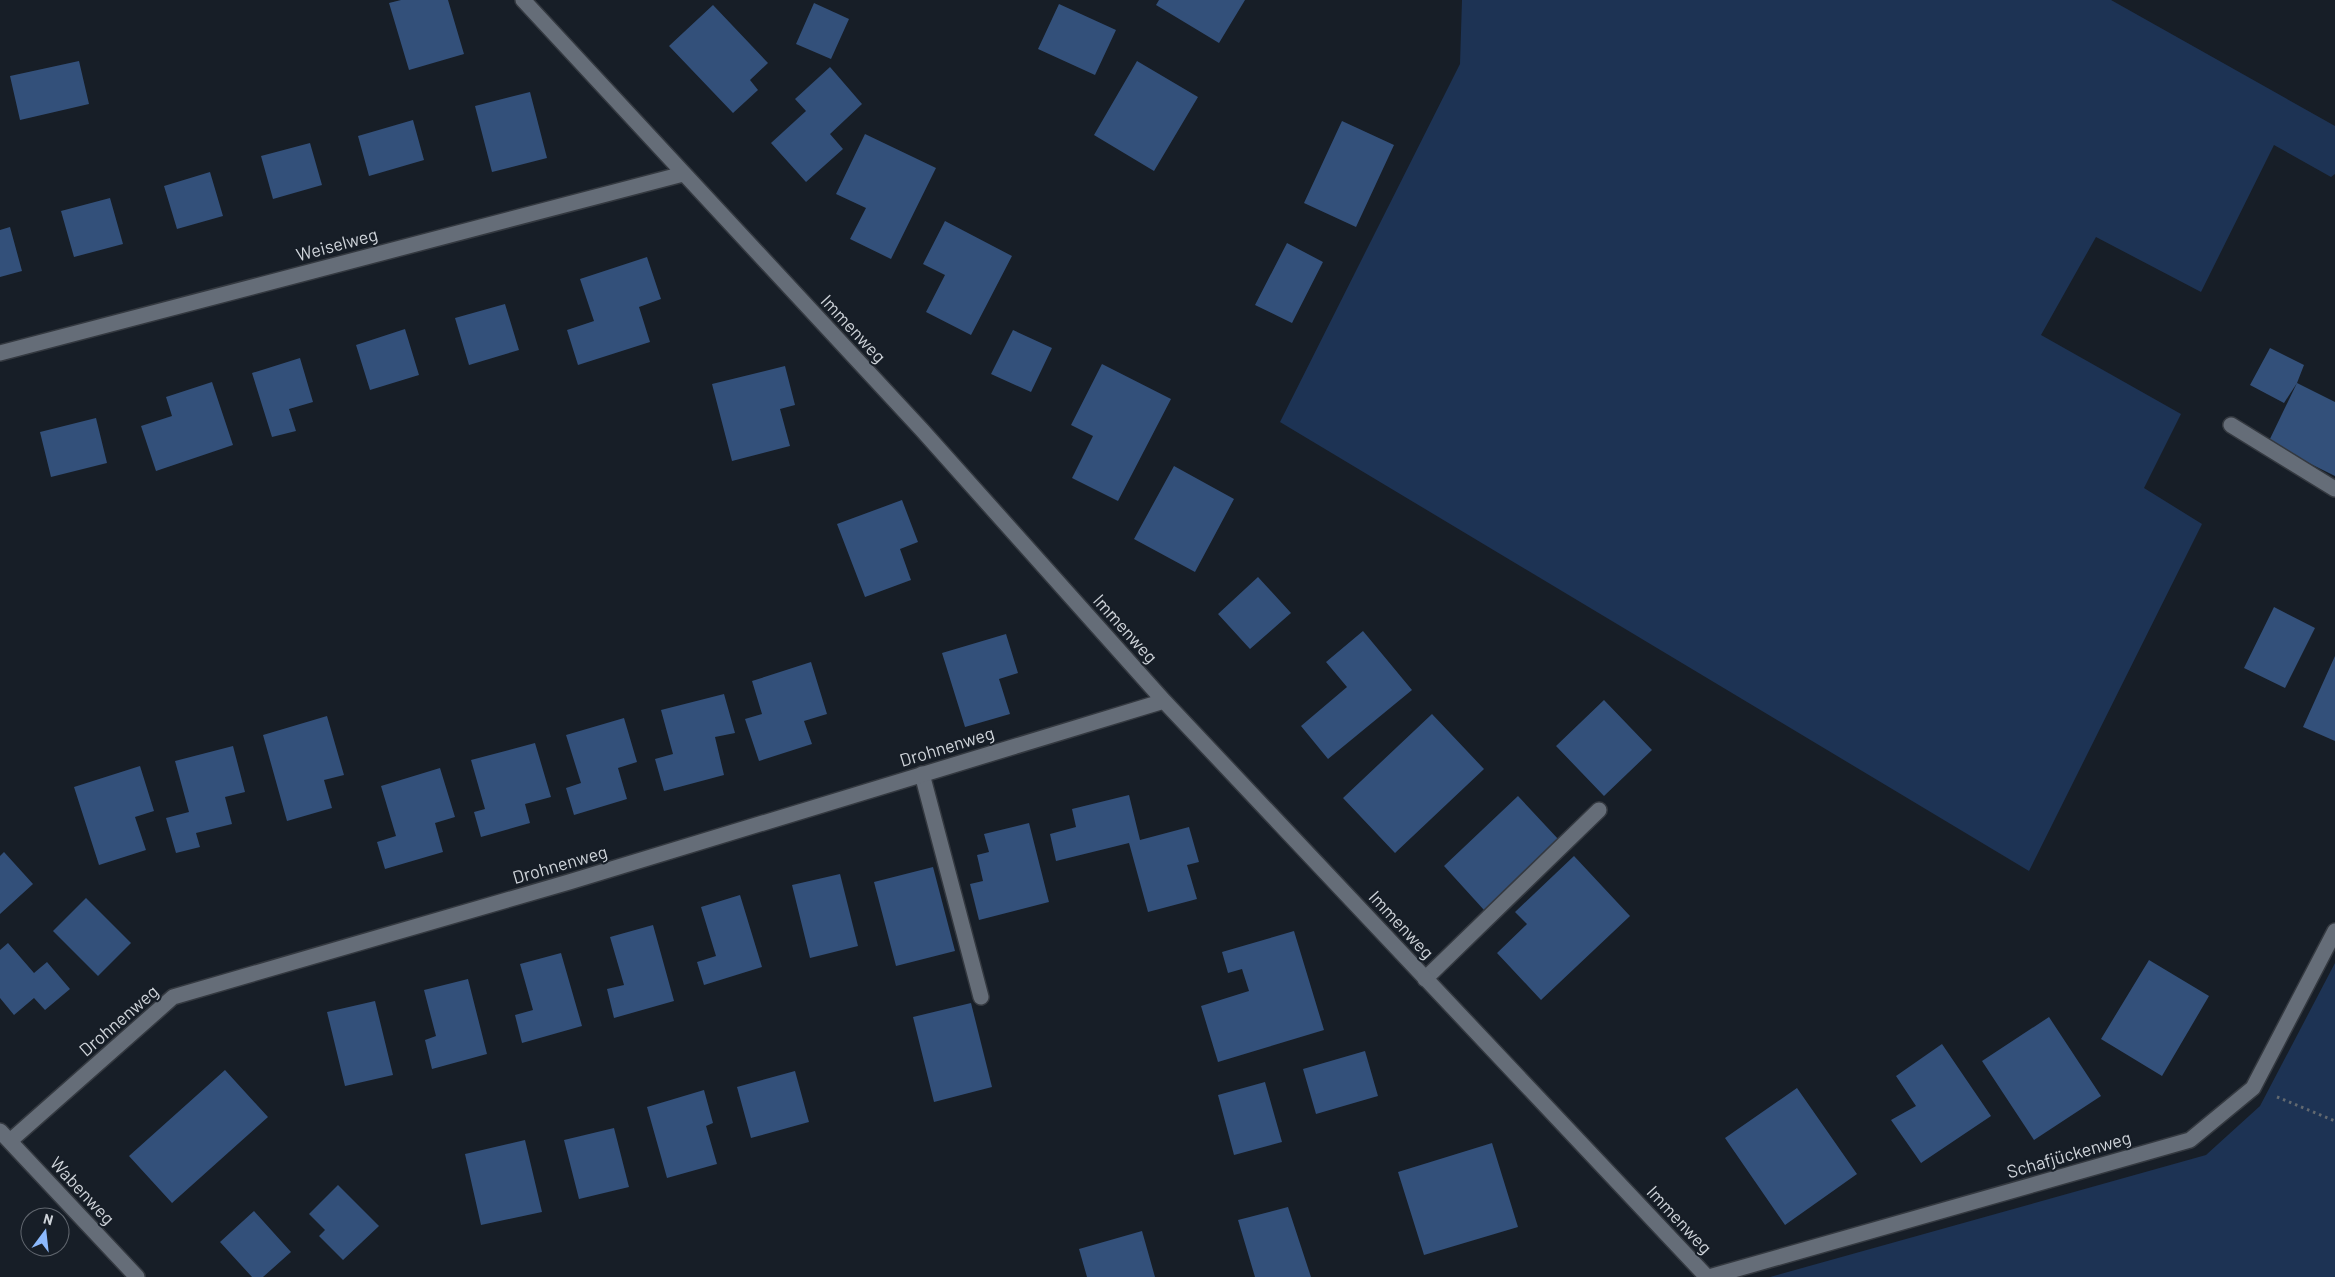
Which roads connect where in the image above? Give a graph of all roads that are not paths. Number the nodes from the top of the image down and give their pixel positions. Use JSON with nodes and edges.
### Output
{"nodes":[{"id":1,"x":523,"y":0,"type":"edge"},
{"id":2,"x":683,"y":174,"type":"junction"},
{"id":3,"x":0,"y":353,"type":"edge"},
{"id":4,"x":2231,"y":425,"type":"dead end"},
{"id":5,"x":2335,"y":488,"type":"edge"},
{"id":6,"x":1164,"y":701,"type":"junction"},
{"id":7,"x":922,"y":774,"type":"junction"},
{"id":8,"x":1599,"y":810,"type":"dead end"},
{"id":9,"x":2335,"y":930,"type":"edge"},
{"id":10,"x":1426,"y":979,"type":"junction"},
{"id":11,"x":982,"y":997,"type":"dead end"},
{"id":12,"x":5,"y":1136,"type":"edge"},
{"id":13,"x":137,"y":1277,"type":"edge"},
{"id":14,"x":1708,"y":1277,"type":"edge"}],
"edges":[{"from":1,"to":2,"type":"street","name":"Immenweg"},
{"from":2,"to":3,"type":"street","name":"Weiselweg"},
{"from":2,"to":6,"type":"street","name":"Immenweg"},
{"from":4,"to":5,"type":"street"},
{"from":6,"to":7,"type":"street","name":"Drohnenweg"},
{"from":6,"to":10,"type":"street","name":"Immenweg"},
{"from":7,"to":11,"type":"street"},
{"from":7,"to":12,"type":"street","name":"Drohnenweg"},
{"from":8,"to":10,"type":"street"},
{"from":9,"to":14,"type":"street","name":"Schafjückenweg"},
{"from":10,"to":14,"type":"street","name":"Immenweg"},
{"from":12,"to":13,"type":"street","name":"Wabenweg"}]}
